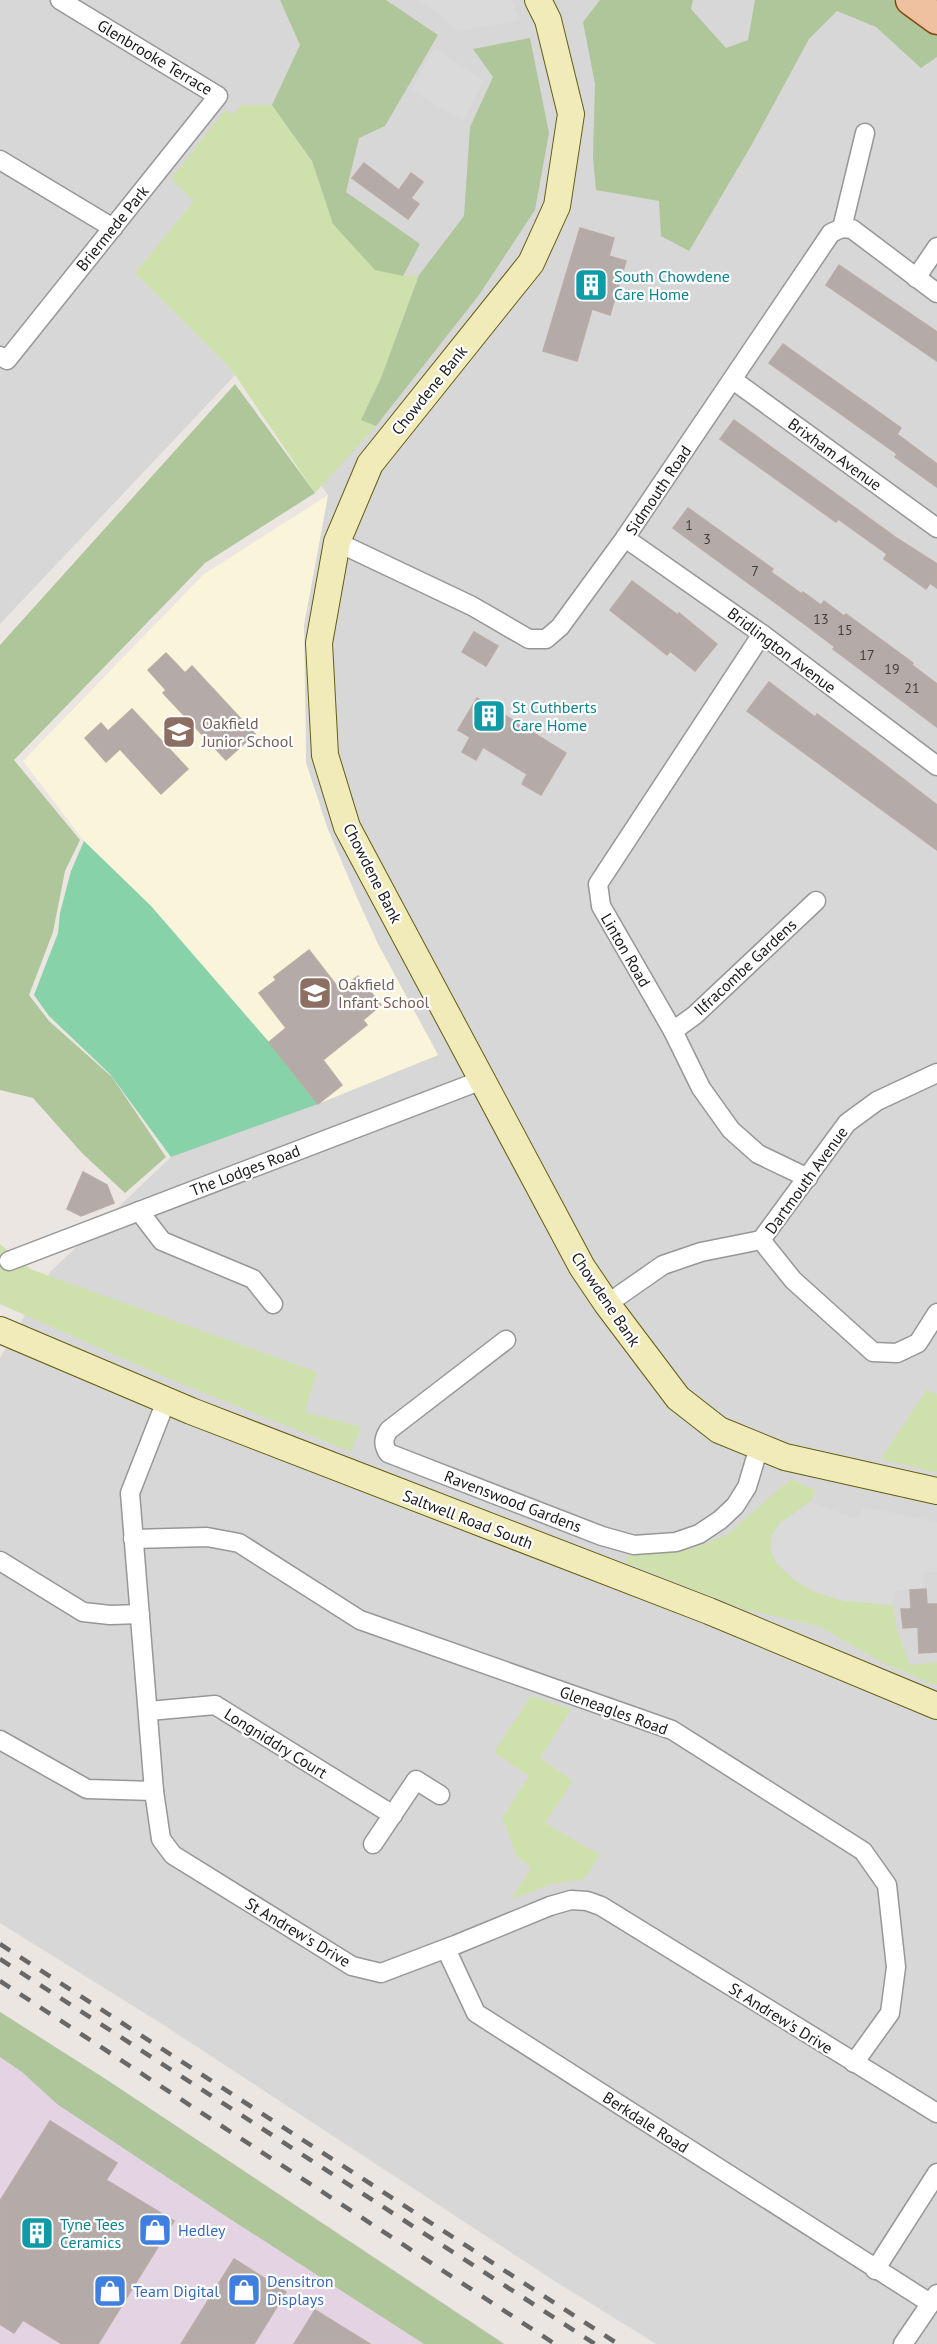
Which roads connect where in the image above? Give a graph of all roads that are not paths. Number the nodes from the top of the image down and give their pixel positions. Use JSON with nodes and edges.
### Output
{"nodes":[{"id":1,"x":60,"y":0,"type":"edge"},
{"id":2,"x":538,"y":0,"type":"edge"},
{"id":3,"x":911,"y":0,"type":"edge"},
{"id":4,"x":937,"y":19,"type":"edge"},
{"id":5,"x":218,"y":96,"type":"joint"},
{"id":6,"x":865,"y":133,"type":"dead end"},
{"id":7,"x":0,"y":160,"type":"edge"},
{"id":8,"x":113,"y":228,"type":"junction"},
{"id":9,"x":842,"y":228,"type":"junction"},
{"id":10,"x":937,"y":247,"type":"edge"},
{"id":11,"x":916,"y":278,"type":"junction"},
{"id":12,"x":937,"y":293,"type":"edge"},
{"id":13,"x":4,"y":358,"type":"edge"},
{"id":14,"x":733,"y":380,"type":"junction"},
{"id":15,"x":937,"y":528,"type":"edge"},
{"id":16,"x":625,"y":538,"type":"junction"},
{"id":17,"x":337,"y":542,"type":"junction"},
{"id":18,"x":762,"y":634,"type":"junction"},
{"id":19,"x":937,"y":766,"type":"edge"},
{"id":20,"x":816,"y":901,"type":"dead end"},
{"id":21,"x":673,"y":1031,"type":"junction"},
{"id":22,"x":937,"y":1073,"type":"edge"},
{"id":23,"x":482,"y":1080,"type":"junction"},
{"id":24,"x":808,"y":1178,"type":"junction"},
{"id":25,"x":139,"y":1211,"type":"junction"},
{"id":26,"x":762,"y":1240,"type":"junction"},
{"id":27,"x":9,"y":1261,"type":"dead end"},
{"id":28,"x":273,"y":1304,"type":"dead end"},
{"id":29,"x":607,"y":1304,"type":"junction"},
{"id":30,"x":937,"y":1313,"type":"edge"},
{"id":31,"x":0,"y":1330,"type":"edge"},
{"id":32,"x":506,"y":1340,"type":"dead end"},
{"id":33,"x":166,"y":1401,"type":"junction"},
{"id":34,"x":759,"y":1447,"type":"junction"},
{"id":35,"x":937,"y":1491,"type":"edge"},
{"id":36,"x":133,"y":1539,"type":"junction"},
{"id":37,"x":0,"y":1561,"type":"edge"},
{"id":38,"x":140,"y":1614,"type":"junction"},
{"id":39,"x":937,"y":1706,"type":"edge"},
{"id":40,"x":149,"y":1711,"type":"junction"},
{"id":41,"x":0,"y":1740,"type":"edge"},
{"id":42,"x":154,"y":1791,"type":"junction"},
{"id":43,"x":440,"y":1795,"type":"dead end"},
{"id":44,"x":393,"y":1815,"type":"junction"},
{"id":45,"x":373,"y":1844,"type":"dead end"},
{"id":46,"x":446,"y":1949,"type":"junction"},
{"id":47,"x":854,"y":2063,"type":"junction"},
{"id":48,"x":937,"y":2113,"type":"edge"},
{"id":49,"x":937,"y":2173,"type":"edge"},
{"id":50,"x":875,"y":2270,"type":"junction"},
{"id":51,"x":934,"y":2299,"type":"edge"},
{"id":52,"x":903,"y":2344,"type":"edge"}],
"edges":[{"from":1,"to":5,"type":"street","name":"Glenbrooke Terrace"},
{"from":2,"to":17,"type":"street","name":"Chowdene Bank"},
{"from":3,"to":4,"type":"main road"},
{"from":5,"to":8,"type":"street","name":"Briermede Park"},
{"from":6,"to":9,"type":"street"},
{"from":7,"to":8,"type":"street"},
{"from":8,"to":13,"type":"street","name":"Briermede Park"},
{"from":9,"to":11,"type":"street"},
{"from":9,"to":14,"type":"street","name":"Sidmouth Road"},
{"from":10,"to":11,"type":"street"},
{"from":11,"to":12,"type":"street"},
{"from":14,"to":15,"type":"street","name":"Brixham Avenue"},
{"from":14,"to":16,"type":"street","name":"Sidmouth Road"},
{"from":16,"to":17,"type":"street","name":"Sidmouth Road"},
{"from":16,"to":18,"type":"street","name":"Bridlington Avenue"},
{"from":17,"to":23,"type":"street","name":"Chowdene Bank"},
{"from":18,"to":19,"type":"street","name":"Bridlington Avenue"},
{"from":18,"to":21,"type":"street","name":"Linton Road"},
{"from":20,"to":21,"type":"street","name":"Ilfracombe Gardens"},
{"from":21,"to":24,"type":"street","name":"Linton Road"},
{"from":22,"to":24,"type":"street","name":"Dartmouth Avenue"},
{"from":23,"to":25,"type":"street","name":"The Lodges Road"},
{"from":23,"to":29,"type":"street","name":"Chowdene Bank"},
{"from":24,"to":26,"type":"street","name":"Dartmouth Avenue"},
{"from":25,"to":27,"type":"street","name":"The Lodges Road"},
{"from":25,"to":28,"type":"street"},
{"from":26,"to":29,"type":"street","name":"Dartmouth Avenue"},
{"from":26,"to":30,"type":"street"},
{"from":29,"to":34,"type":"street","name":"Chowdene Bank"},
{"from":31,"to":33,"type":"street","name":"Saltwell Road South"},
{"from":32,"to":34,"type":"street","name":"Ravenswood Gardens"},
{"from":33,"to":36,"type":"street","name":"St Andrew's Drive"},
{"from":33,"to":39,"type":"street","name":"Saltwell Road South"},
{"from":34,"to":35,"type":"street","name":"Chowdene Bank"},
{"from":36,"to":38,"type":"street","name":"St Andrew's Drive"},
{"from":36,"to":47,"type":"street","name":"Gleneagles Road"},
{"from":37,"to":38,"type":"street"},
{"from":38,"to":40,"type":"street","name":"St Andrew's Drive"},
{"from":40,"to":42,"type":"street","name":"St Andrew's Drive"},
{"from":40,"to":44,"type":"street","name":"Longniddry Court"},
{"from":41,"to":42,"type":"street"},
{"from":42,"to":46,"type":"street","name":"St Andrew's Drive"},
{"from":43,"to":44,"type":"street"},
{"from":44,"to":45,"type":"street"},
{"from":46,"to":47,"type":"street","name":"St Andrew's Drive"},
{"from":46,"to":50,"type":"street","name":"Berkdale Road"},
{"from":47,"to":48,"type":"street","name":"St Andrew's Drive"},
{"from":49,"to":50,"type":"street"},
{"from":50,"to":51,"type":"street","name":"Berkdale Road"},
{"from":51,"to":52,"type":"street","name":"Berkdale Road"}]}
